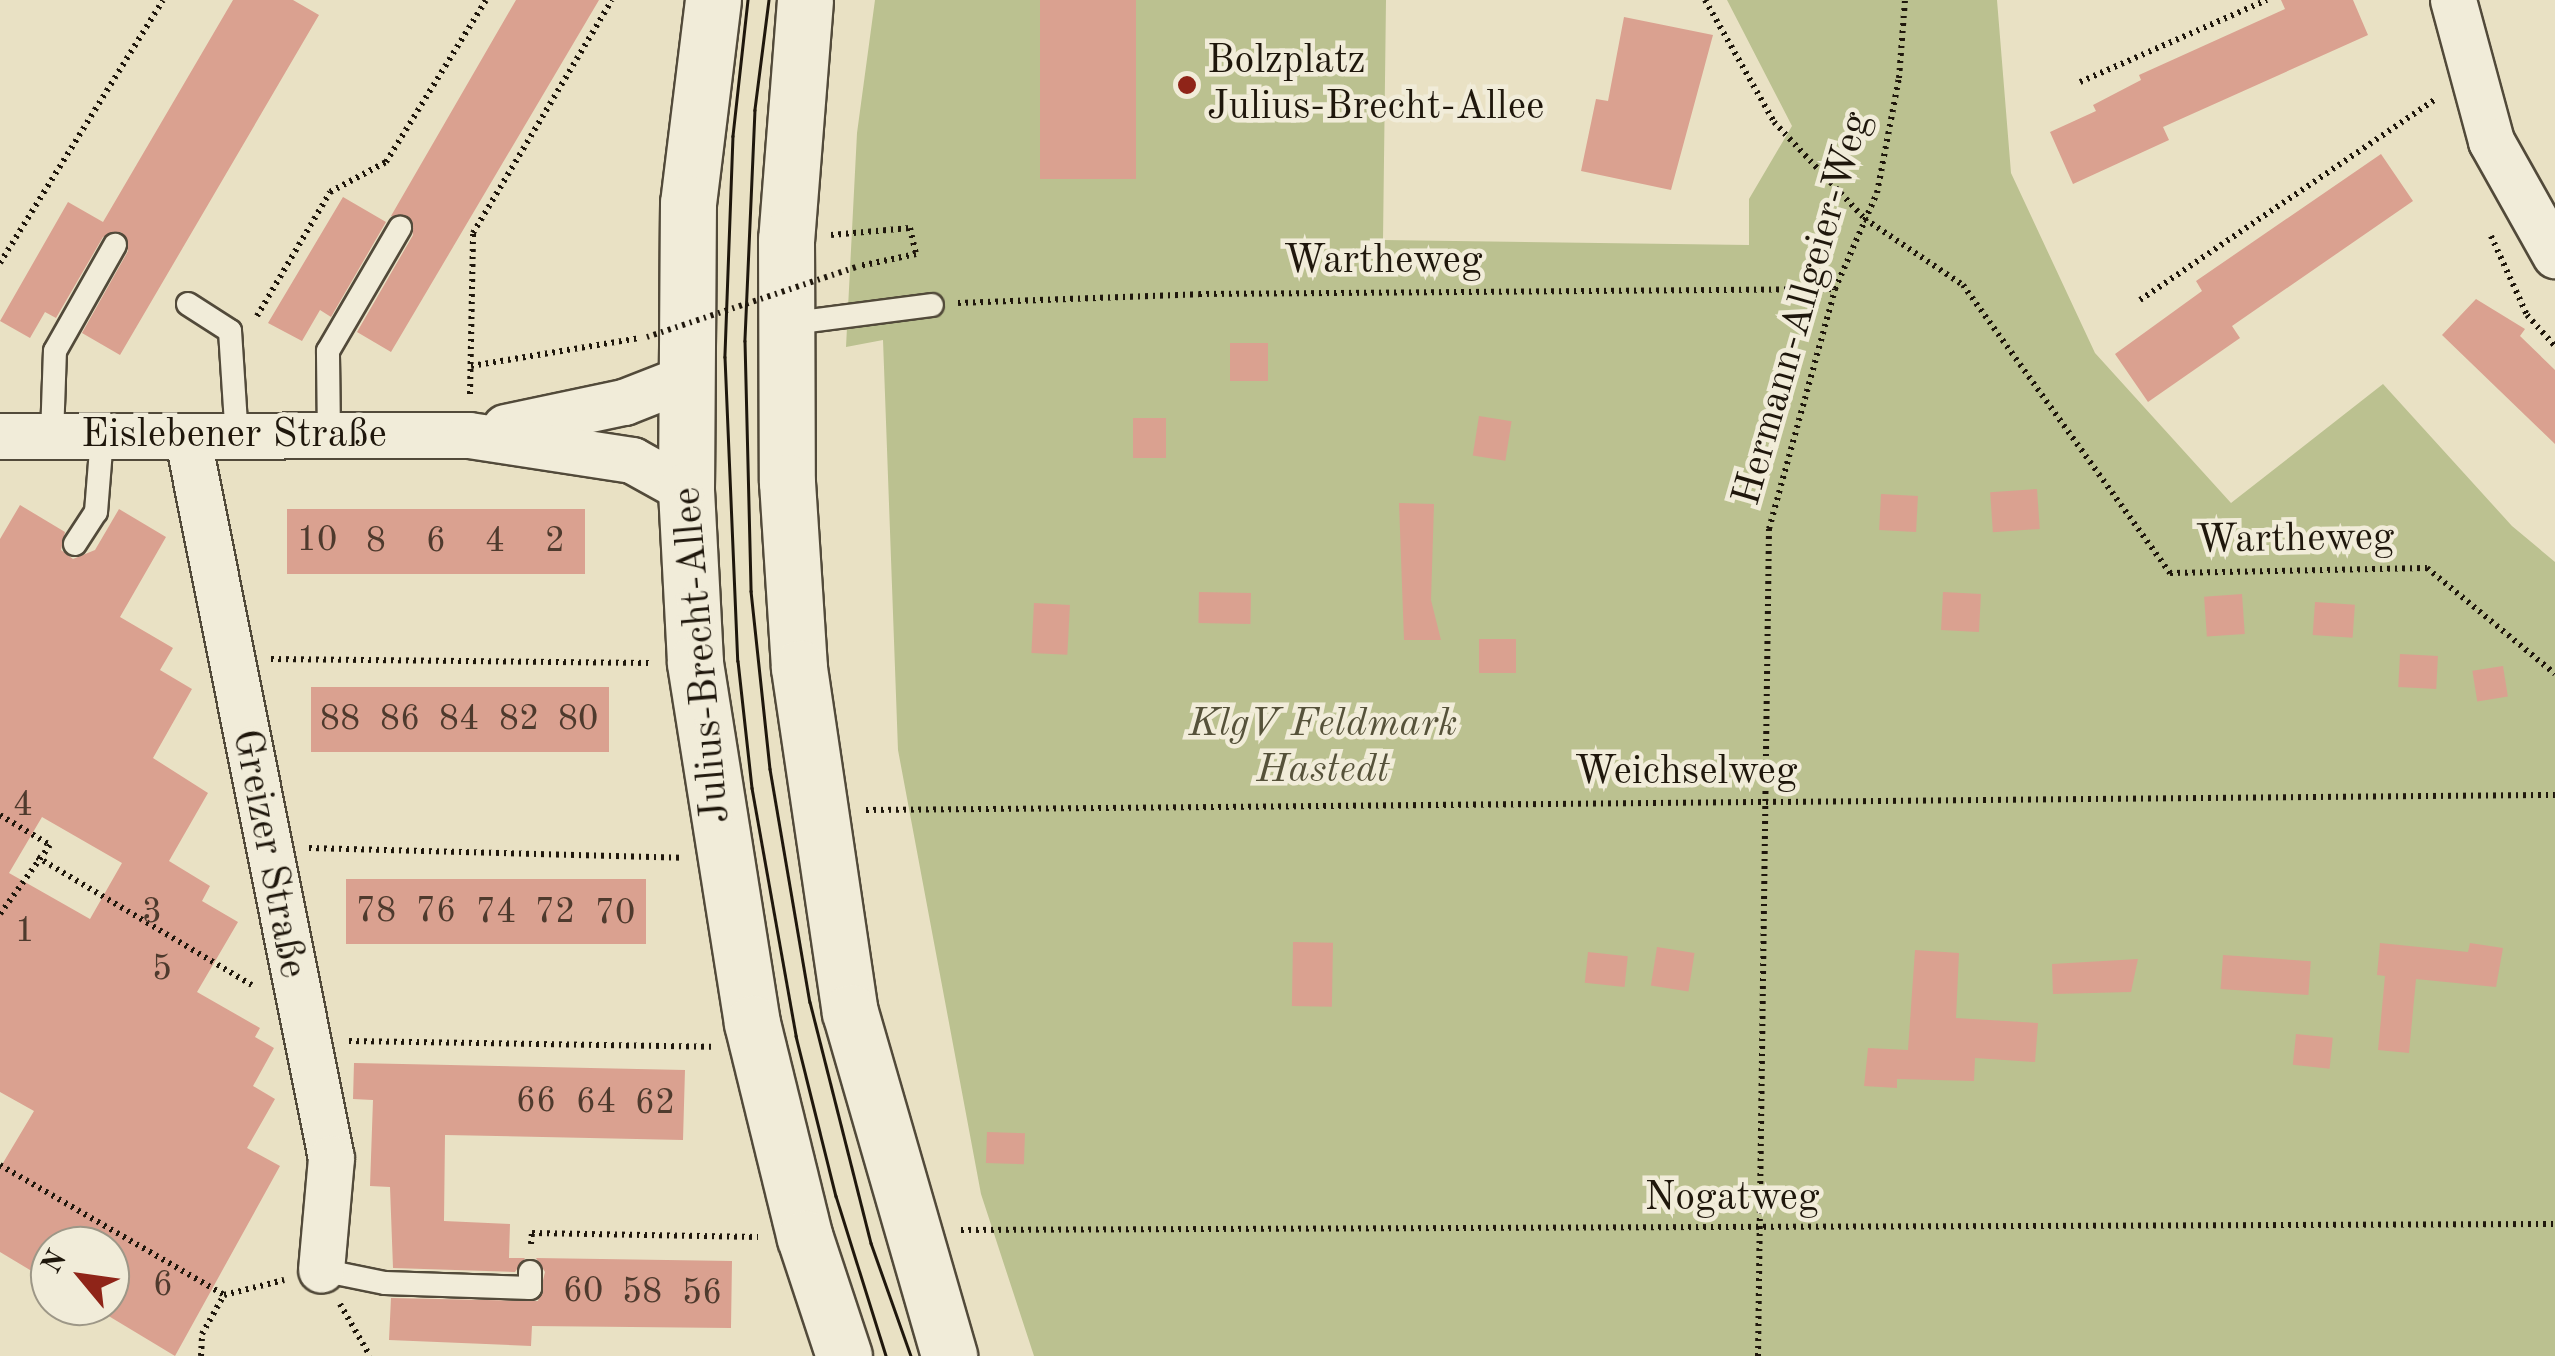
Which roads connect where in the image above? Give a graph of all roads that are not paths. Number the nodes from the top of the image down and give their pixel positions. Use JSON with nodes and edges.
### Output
{"nodes":[{"id":1,"x":713,"y":0,"type":"edge"},
{"id":2,"x":805,"y":0,"type":"edge"},
{"id":3,"x":2452,"y":0,"type":"edge"},
{"id":4,"x":400,"y":228,"type":"dead end"},
{"id":5,"x":115,"y":245,"type":"dead end"},
{"id":6,"x":2555,"y":254,"type":"edge"},
{"id":7,"x":188,"y":304,"type":"dead end"},
{"id":8,"x":932,"y":305,"type":"road end"},
{"id":9,"x":786,"y":324,"type":"junction"},
{"id":10,"x":685,"y":378,"type":"junction"},
{"id":11,"x":469,"y":435,"type":"junction"},
{"id":12,"x":0,"y":436,"type":"edge"},
{"id":13,"x":52,"y":436,"type":"junction"},
{"id":14,"x":102,"y":437,"type":"junction"},
{"id":15,"x":329,"y":437,"type":"junction"},
{"id":16,"x":238,"y":439,"type":"junction"},
{"id":17,"x":188,"y":440,"type":"junction"},
{"id":18,"x":686,"y":490,"type":"junction"},
{"id":19,"x":75,"y":544,"type":"dead end"},
{"id":20,"x":321,"y":1270,"type":"joint"},
{"id":21,"x":530,"y":1272,"type":"road end"},
{"id":22,"x":844,"y":1356,"type":"edge"},
{"id":23,"x":948,"y":1356,"type":"edge"}],
"edges":[{"from":1,"to":10,"type":"main road","name":"Julius-Brecht-Allee"},
{"from":2,"to":9,"type":"main road"},
{"from":3,"to":6,"type":"street"},
{"from":4,"to":15,"type":"lane"},
{"from":5,"to":13,"type":"lane"},
{"from":7,"to":16,"type":"lane"},
{"from":8,"to":9,"type":"lane"},
{"from":9,"to":23,"type":"main road"},
{"from":10,"to":11,"type":"street","name":"Eislebener Straße"},
{"from":10,"to":18,"type":"main road","name":"Julius-Brecht-Allee"},
{"from":11,"to":15,"type":"street","name":"Eislebener Straße"},
{"from":11,"to":18,"type":"street","name":"Eislebener Straße"},
{"from":12,"to":13,"type":"street","name":"Eislebener Straße"},
{"from":13,"to":14,"type":"street","name":"Eislebener Straße"},
{"from":14,"to":17,"type":"street","name":"Eislebener Straße"},
{"from":14,"to":19,"type":"lane"},
{"from":15,"to":16,"type":"street","name":"Eislebener Straße"},
{"from":16,"to":17,"type":"street","name":"Eislebener Straße"},
{"from":17,"to":20,"type":"street","name":"Greizer Straße"},
{"from":18,"to":22,"type":"main road","name":"Julius-Brecht-Allee"},
{"from":20,"to":21,"type":"lane"}]}
